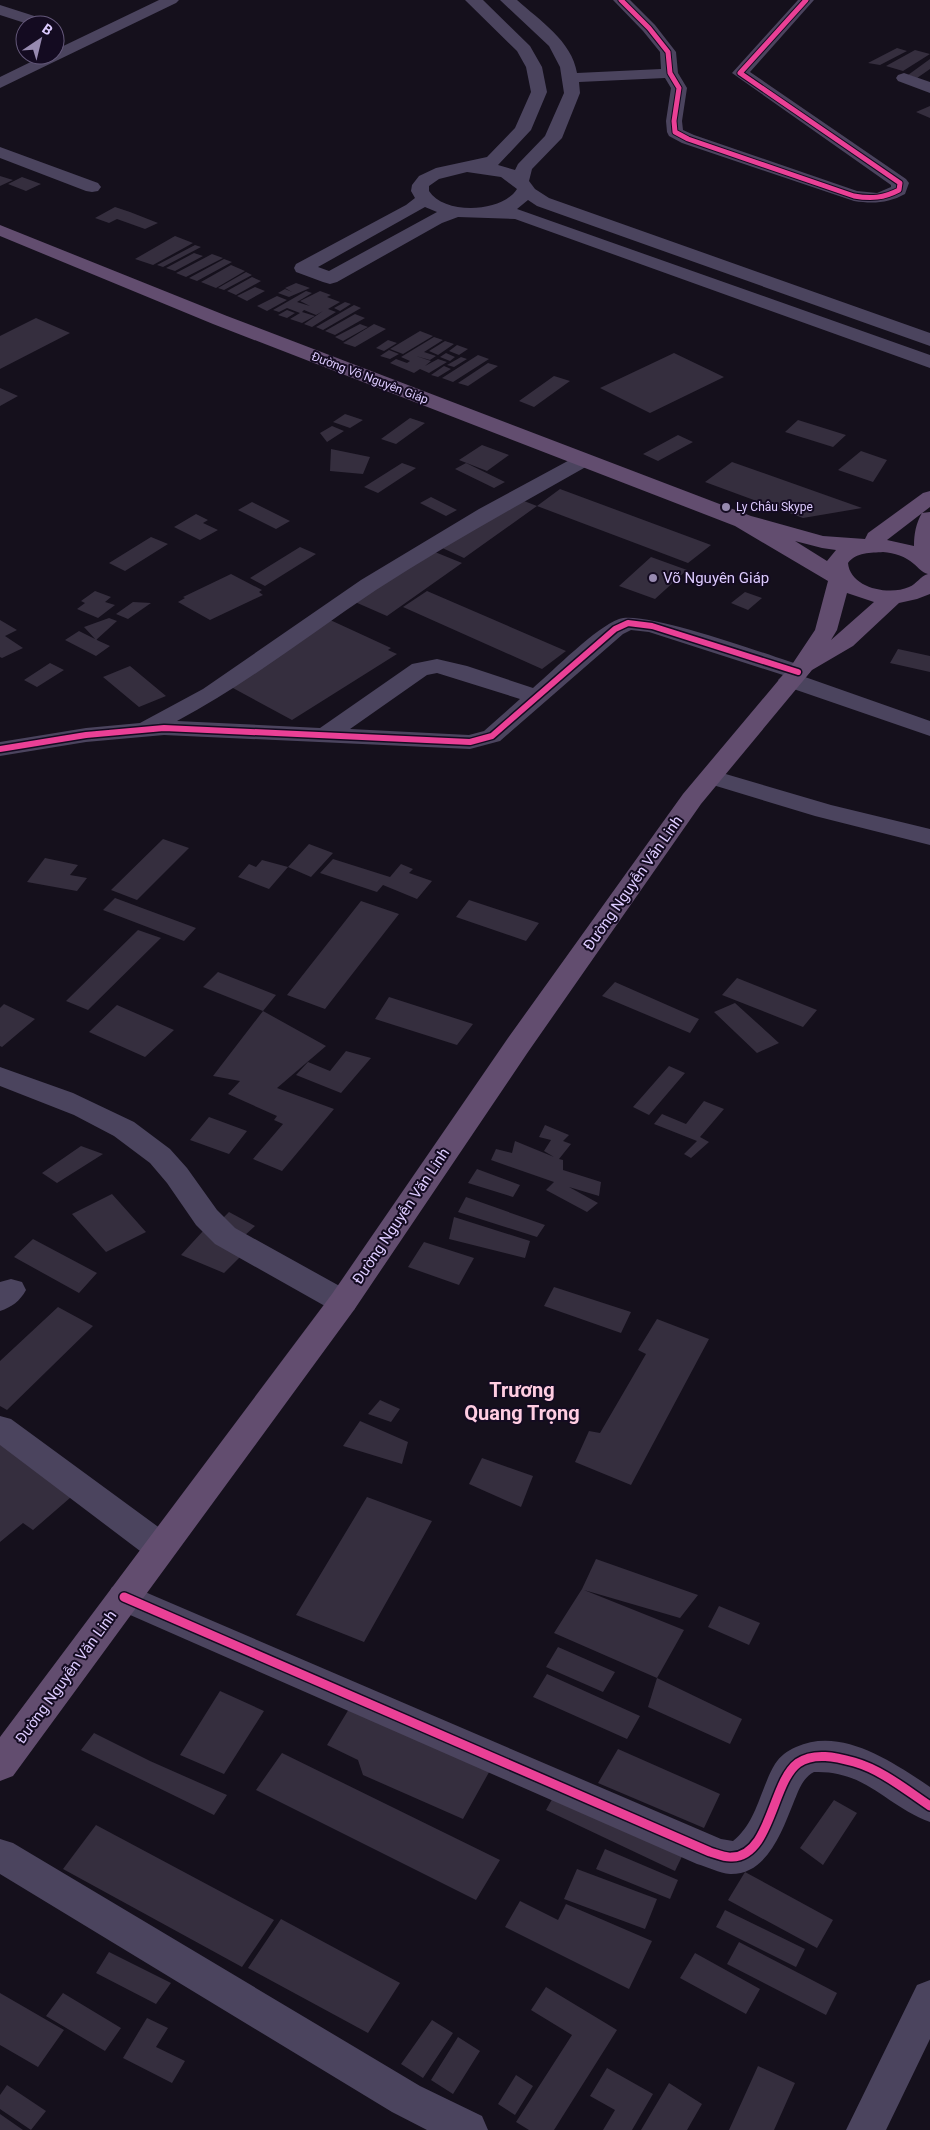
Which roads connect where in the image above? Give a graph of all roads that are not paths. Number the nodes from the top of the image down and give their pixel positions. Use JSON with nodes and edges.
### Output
{"nodes":[{"id":1,"x":15,"y":0,"type":"edge"},
{"id":2,"x":171,"y":0,"type":"edge"},
{"id":3,"x":473,"y":0,"type":"edge"},
{"id":4,"x":508,"y":0,"type":"edge"},
{"id":5,"x":621,"y":0,"type":"edge"},
{"id":6,"x":806,"y":0,"type":"edge"},
{"id":7,"x":0,"y":9,"type":"edge"},
{"id":8,"x":18,"y":15,"type":"edge"},
{"id":9,"x":65,"y":30,"type":"edge"},
{"id":10,"x":92,"y":39,"type":"junction"},
{"id":11,"x":562,"y":55,"type":"junction"},
{"id":12,"x":529,"y":56,"type":"junction"},
{"id":13,"x":670,"y":73,"type":"junction"},
{"id":14,"x":570,"y":78,"type":"junction"},
{"id":15,"x":904,"y":78,"type":"dead end"},
{"id":16,"x":0,"y":83,"type":"edge"},
{"id":17,"x":930,"y":88,"type":"edge"},
{"id":18,"x":0,"y":152,"type":"edge"},
{"id":19,"x":474,"y":167,"type":"junction"},
{"id":20,"x":523,"y":186,"type":"junction"},
{"id":21,"x":92,"y":187,"type":"dead end"},
{"id":22,"x":425,"y":199,"type":"junction"},
{"id":23,"x":458,"y":212,"type":"junction"},
{"id":24,"x":485,"y":212,"type":"junction"},
{"id":25,"x":0,"y":230,"type":"edge"},
{"id":26,"x":841,"y":308,"type":"junction"},
{"id":27,"x":817,"y":322,"type":"junction"},
{"id":28,"x":930,"y":340,"type":"edge"},
{"id":29,"x":930,"y":362,"type":"edge"},
{"id":30,"x":584,"y":460,"type":"junction"},
{"id":31,"x":930,"y":497,"type":"edge"},
{"id":32,"x":930,"y":518,"type":"edge"},
{"id":33,"x":743,"y":521,"type":"junction"},
{"id":34,"x":871,"y":546,"type":"junction"},
{"id":35,"x":929,"y":570,"type":"edge"},
{"id":36,"x":840,"y":579,"type":"junction"},
{"id":37,"x":892,"y":597,"type":"junction"},
{"id":38,"x":930,"y":606,"type":"edge"},
{"id":39,"x":797,"y":673,"type":"junction"},
{"id":40,"x":536,"y":697,"type":"junction"},
{"id":41,"x":930,"y":729,"type":"edge"},
{"id":42,"x":144,"y":730,"type":"junction"},
{"id":43,"x":326,"y":735,"type":"junction"},
{"id":44,"x":0,"y":749,"type":"edge"},
{"id":45,"x":712,"y":777,"type":"junction"},
{"id":46,"x":930,"y":837,"type":"edge"},
{"id":47,"x":0,"y":1076,"type":"edge"},
{"id":48,"x":343,"y":1302,"type":"junction"},
{"id":49,"x":0,"y":1428,"type":"edge"},
{"id":50,"x":160,"y":1547,"type":"junction"},
{"id":51,"x":124,"y":1597,"type":"junction"},
{"id":52,"x":0,"y":1765,"type":"edge"},
{"id":53,"x":930,"y":1806,"type":"edge"},
{"id":54,"x":0,"y":1855,"type":"edge"},
{"id":55,"x":930,"y":1998,"type":"edge"},
{"id":56,"x":468,"y":2130,"type":"edge"},
{"id":57,"x":866,"y":2130,"type":"edge"}],
"edges":[{"from":1,"to":7,"type":"street"},
{"from":2,"to":10,"type":"street"},
{"from":3,"to":12,"type":"street"},
{"from":4,"to":11,"type":"street"},
{"from":5,"to":13,"type":"street"},
{"from":6,"to":13,"type":"street"},
{"from":7,"to":8,"type":"street"},
{"from":9,"to":10,"type":"street"},
{"from":10,"to":16,"type":"street"},
{"from":11,"to":12,"type":"street"},
{"from":11,"to":14,"type":"street"},
{"from":12,"to":19,"type":"street"},
{"from":13,"to":14,"type":"street"},
{"from":14,"to":20,"type":"street"},
{"from":15,"to":17,"type":"street"},
{"from":18,"to":21,"type":"street"},
{"from":19,"to":20,"type":"street"},
{"from":19,"to":22,"type":"street"},
{"from":20,"to":24,"type":"street"},
{"from":20,"to":26,"type":"street"},
{"from":22,"to":23,"type":"street"},
{"from":22,"to":23,"type":"street"},
{"from":23,"to":24,"type":"street"},
{"from":24,"to":27,"type":"street"},
{"from":25,"to":30,"type":"main road","name":"Đường Võ Nguyên Giáp"},
{"from":26,"to":27,"type":"street"},
{"from":26,"to":28,"type":"street"},
{"from":27,"to":29,"type":"street"},
{"from":30,"to":33,"type":"main road","name":"Đường Võ Nguyên Giáp"},
{"from":30,"to":42,"type":"street"},
{"from":31,"to":34,"type":"main road"},
{"from":32,"to":35,"type":"main road"},
{"from":33,"to":34,"type":"main road","name":"Đường Võ Nguyên Giáp"},
{"from":33,"to":36,"type":"main road","name":"Đường Võ Nguyên Giáp"},
{"from":34,"to":35,"type":"main road","name":"Đường Võ Nguyên Giáp"},
{"from":34,"to":36,"type":"main road","name":"Đường Nguyễn Văn Linh"},
{"from":35,"to":37,"type":"main road"},
{"from":36,"to":37,"type":"main road","name":"Đường Võ Nguyên Giáp"},
{"from":36,"to":39,"type":"main road","name":"Đường Nguyễn Văn Linh"},
{"from":37,"to":38,"type":"main road"},
{"from":37,"to":39,"type":"main road","name":"Đường Nguyễn Văn Linh"},
{"from":39,"to":40,"type":"street"},
{"from":39,"to":41,"type":"street"},
{"from":39,"to":45,"type":"main road","name":"Đường Nguyễn Văn Linh"},
{"from":40,"to":43,"type":"street"},
{"from":40,"to":43,"type":"street"},
{"from":42,"to":43,"type":"street"},
{"from":42,"to":44,"type":"street"},
{"from":45,"to":46,"type":"street"},
{"from":45,"to":48,"type":"main road","name":"Đường Nguyễn Văn Linh"},
{"from":47,"to":48,"type":"street"},
{"from":48,"to":50,"type":"main road","name":"Đường Nguyễn Văn Linh"},
{"from":49,"to":50,"type":"street"},
{"from":50,"to":51,"type":"main road","name":"Đường Nguyễn Văn Linh"},
{"from":51,"to":52,"type":"main road","name":"Đường Nguyễn Văn Linh"},
{"from":51,"to":53,"type":"street"},
{"from":54,"to":56,"type":"street"},
{"from":55,"to":57,"type":"street"}]}
